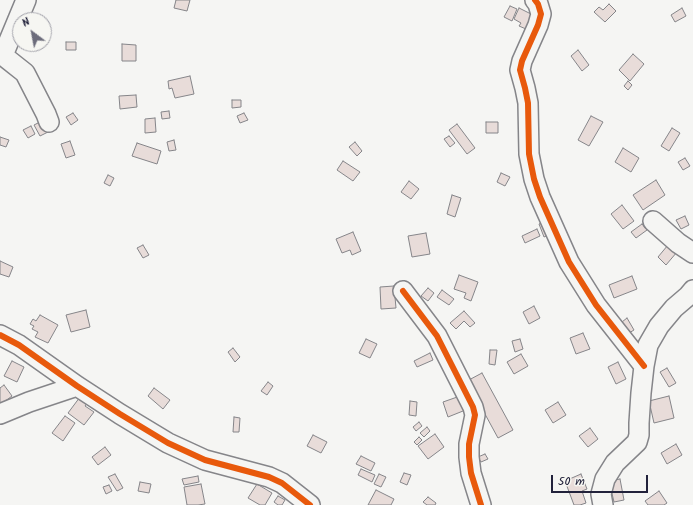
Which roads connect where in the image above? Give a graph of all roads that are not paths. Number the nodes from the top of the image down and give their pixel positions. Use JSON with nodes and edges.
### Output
{"nodes":[{"id":1,"x":26,"y":0,"type":"edge"},
{"id":2,"x":535,"y":0,"type":"edge"},
{"id":3,"x":0,"y":54,"type":"edge"},
{"id":4,"x":49,"y":122,"type":"dead end"},
{"id":5,"x":653,"y":221,"type":"dead end"},
{"id":6,"x":693,"y":252,"type":"edge"},
{"id":7,"x":693,"y":290,"type":"edge"},
{"id":8,"x":403,"y":291,"type":"dead end"},
{"id":9,"x":0,"y":335,"type":"edge"},
{"id":10,"x":644,"y":366,"type":"junction"},
{"id":11,"x":77,"y":386,"type":"junction"},
{"id":12,"x":0,"y":414,"type":"edge"},
{"id":13,"x":310,"y":505,"type":"edge"},
{"id":14,"x":481,"y":505,"type":"edge"},
{"id":15,"x":603,"y":505,"type":"edge"}],
"edges":[{"from":1,"to":3,"type":"street"},
{"from":2,"to":10,"type":"street"},
{"from":3,"to":4,"type":"street"},
{"from":5,"to":6,"type":"street"},
{"from":7,"to":10,"type":"street"},
{"from":8,"to":14,"type":"street"},
{"from":9,"to":11,"type":"street"},
{"from":10,"to":15,"type":"street"},
{"from":11,"to":12,"type":"street"},
{"from":11,"to":13,"type":"street"}]}
